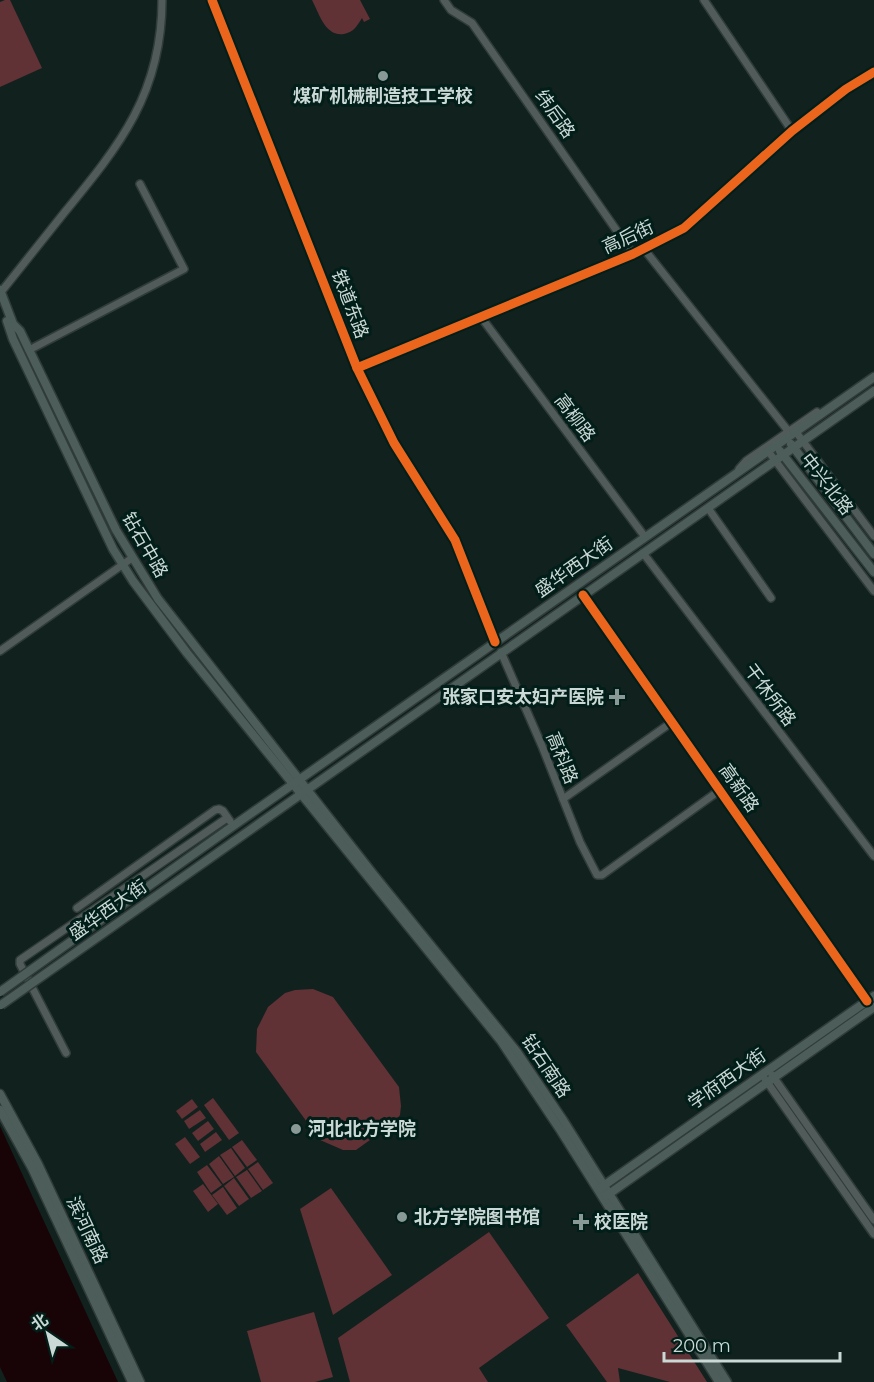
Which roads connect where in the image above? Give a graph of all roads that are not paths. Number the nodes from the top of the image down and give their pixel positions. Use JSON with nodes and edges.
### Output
{"nodes":[{"id":1,"x":162,"y":0,"type":"edge"},
{"id":2,"x":212,"y":0,"type":"edge"},
{"id":3,"x":444,"y":0,"type":"edge"},
{"id":4,"x":704,"y":0,"type":"edge"},
{"id":5,"x":871,"y":74,"type":"edge"},
{"id":6,"x":874,"y":84,"type":"edge"},
{"id":7,"x":792,"y":131,"type":"junction"},
{"id":8,"x":140,"y":184,"type":"dead end"},
{"id":9,"x":644,"y":249,"type":"junction"},
{"id":10,"x":633,"y":254,"type":"junction"},
{"id":11,"x":1,"y":291,"type":"edge"},
{"id":12,"x":0,"y":307,"type":"edge"},
{"id":13,"x":481,"y":317,"type":"junction"},
{"id":14,"x":29,"y":350,"type":"junction"},
{"id":15,"x":357,"y":368,"type":"junction"},
{"id":16,"x":874,"y":377,"type":"edge"},
{"id":17,"x":874,"y":391,"type":"edge"},
{"id":18,"x":791,"y":434,"type":"junction"},
{"id":19,"x":803,"y":441,"type":"junction"},
{"id":20,"x":777,"y":445,"type":"junction"},
{"id":21,"x":794,"y":447,"type":"junction"},
{"id":22,"x":768,"y":451,"type":"junction"},
{"id":23,"x":783,"y":455,"type":"junction"},
{"id":24,"x":775,"y":461,"type":"junction"},
{"id":25,"x":734,"y":476,"type":"junction"},
{"id":26,"x":708,"y":508,"type":"junction"},
{"id":27,"x":874,"y":536,"type":"edge"},
{"id":28,"x":645,"y":537,"type":"junction"},
{"id":29,"x":643,"y":553,"type":"junction"},
{"id":30,"x":874,"y":554,"type":"edge"},
{"id":31,"x":132,"y":558,"type":"junction"},
{"id":32,"x":123,"y":564,"type":"junction"},
{"id":33,"x":874,"y":572,"type":"edge"},
{"id":34,"x":874,"y":591,"type":"edge"},
{"id":35,"x":583,"y":594,"type":"junction"},
{"id":36,"x":771,"y":598,"type":"dead end"},
{"id":37,"x":495,"y":642,"type":"junction"},
{"id":38,"x":0,"y":651,"type":"edge"},
{"id":39,"x":501,"y":652,"type":"junction"},
{"id":40,"x":395,"y":712,"type":"junction"},
{"id":41,"x":403,"y":722,"type":"junction"},
{"id":42,"x":672,"y":722,"type":"junction"},
{"id":43,"x":296,"y":782,"type":"junction"},
{"id":44,"x":720,"y":790,"type":"junction"},
{"id":45,"x":304,"y":792,"type":"junction"},
{"id":46,"x":562,"y":799,"type":"junction"},
{"id":47,"x":227,"y":818,"type":"junction"},
{"id":48,"x":230,"y":828,"type":"junction"},
{"id":49,"x":874,"y":856,"type":"edge"},
{"id":50,"x":77,"y":908,"type":"dead end"},
{"id":51,"x":0,"y":992,"type":"edge"},
{"id":52,"x":872,"y":1001,"type":"edge"},
{"id":53,"x":1,"y":1006,"type":"edge"},
{"id":54,"x":66,"y":1053,"type":"dead end"},
{"id":55,"x":768,"y":1076,"type":"junction"},
{"id":56,"x":0,"y":1094,"type":"edge"},
{"id":57,"x":0,"y":1110,"type":"edge"},
{"id":58,"x":603,"y":1192,"type":"junction"},
{"id":59,"x":874,"y":1220,"type":"edge"},
{"id":60,"x":874,"y":1234,"type":"edge"},
{"id":61,"x":132,"y":1382,"type":"edge"},
{"id":62,"x":140,"y":1382,"type":"edge"},
{"id":63,"x":719,"y":1382,"type":"edge"},
{"id":64,"x":727,"y":1382,"type":"edge"}],
"edges":[{"from":1,"to":11,"type":"street"},
{"from":2,"to":15,"type":"street","name":"铁道东路"},
{"from":3,"to":10,"type":"street","name":"纬后路"},
{"from":4,"to":7,"type":"street"},
{"from":5,"to":6,"type":"street"},
{"from":5,"to":7,"type":"street","name":"高后街"},
{"from":7,"to":9,"type":"street","name":"高后街"},
{"from":8,"to":14,"type":"street"},
{"from":9,"to":10,"type":"street","name":"高后街"},
{"from":9,"to":18,"type":"street"},
{"from":10,"to":13,"type":"street","name":"高后街"},
{"from":11,"to":14,"type":"main road","name":"钻石中路"},
{"from":12,"to":32,"type":"main road","name":"钻石中路"},
{"from":13,"to":15,"type":"street","name":"高后街"},
{"from":13,"to":28,"type":"street","name":"高柳路"},
{"from":14,"to":31,"type":"main road","name":"钻石中路"},
{"from":15,"to":37,"type":"street","name":"铁道东路"},
{"from":16,"to":18,"type":"main road","name":"盛华西大街"},
{"from":17,"to":19,"type":"main road","name":"盛华西大街"},
{"from":18,"to":19,"type":"street"},
{"from":18,"to":20,"type":"main road","name":"盛华西大街"},
{"from":18,"to":21,"type":"main road","name":"中兴北路"},
{"from":18,"to":25,"type":"street"},
{"from":19,"to":21,"type":"main road","name":"盛华西大街"},
{"from":19,"to":27,"type":"street"},
{"from":20,"to":22,"type":"main road","name":"盛华西大街"},
{"from":20,"to":23,"type":"main road","name":"中兴北路"},
{"from":21,"to":23,"type":"main road","name":"盛华西大街"},
{"from":21,"to":30,"type":"main road","name":"中兴北路"},
{"from":22,"to":24,"type":"street"},
{"from":22,"to":25,"type":"main road","name":"盛华西大街"},
{"from":23,"to":24,"type":"main road","name":"盛华西大街"},
{"from":23,"to":33,"type":"main road","name":"中兴北路"},
{"from":24,"to":26,"type":"main road","name":"盛华西大街"},
{"from":24,"to":34,"type":"street"},
{"from":25,"to":28,"type":"main road","name":"盛华西大街"},
{"from":26,"to":29,"type":"main road","name":"盛华西大街"},
{"from":26,"to":36,"type":"street"},
{"from":28,"to":37,"type":"main road","name":"盛华西大街"},
{"from":29,"to":35,"type":"main road","name":"盛华西大街"},
{"from":29,"to":49,"type":"street","name":"干休所路"},
{"from":31,"to":32,"type":"street"},
{"from":31,"to":43,"type":"main road","name":"钻石中路"},
{"from":32,"to":38,"type":"street"},
{"from":32,"to":43,"type":"main road","name":"钻石中路"},
{"from":35,"to":39,"type":"main road","name":"盛华西大街"},
{"from":35,"to":42,"type":"street","name":"高新路"},
{"from":37,"to":40,"type":"main road","name":"盛华西大街"},
{"from":39,"to":41,"type":"main road","name":"盛华西大街"},
{"from":39,"to":46,"type":"street","name":"高科路"},
{"from":40,"to":41,"type":"main road"},
{"from":40,"to":43,"type":"main road","name":"盛华西大街"},
{"from":41,"to":45,"type":"main road","name":"盛华西大街"},
{"from":42,"to":44,"type":"street","name":"高新路"},
{"from":42,"to":46,"type":"street"},
{"from":43,"to":45,"type":"main road","name":"钻石中路"},
{"from":43,"to":48,"type":"main road","name":"盛华西大街"},
{"from":44,"to":46,"type":"street","name":"高科路"},
{"from":44,"to":52,"type":"street","name":"高新路"},
{"from":45,"to":53,"type":"main road","name":"盛华西大街","bridge":true},
{"from":45,"to":58,"type":"main road","name":"钻石南路"},
{"from":47,"to":48,"type":"street"},
{"from":47,"to":50,"type":"street"},
{"from":47,"to":54,"type":"street"},
{"from":48,"to":51,"type":"main road","name":"盛华西大街","bridge":true},
{"from":52,"to":55,"type":"main road","name":"学府西大街"},
{"from":55,"to":58,"type":"main road","name":"学府西大街"},
{"from":55,"to":59,"type":"street"},
{"from":55,"to":60,"type":"street"},
{"from":56,"to":62,"type":"main road","name":"滨河南路"},
{"from":57,"to":61,"type":"main road","name":"滨河南路"},
{"from":58,"to":63,"type":"main road","name":"钻石南路"},
{"from":58,"to":64,"type":"main road","name":"钻石南路"}]}
